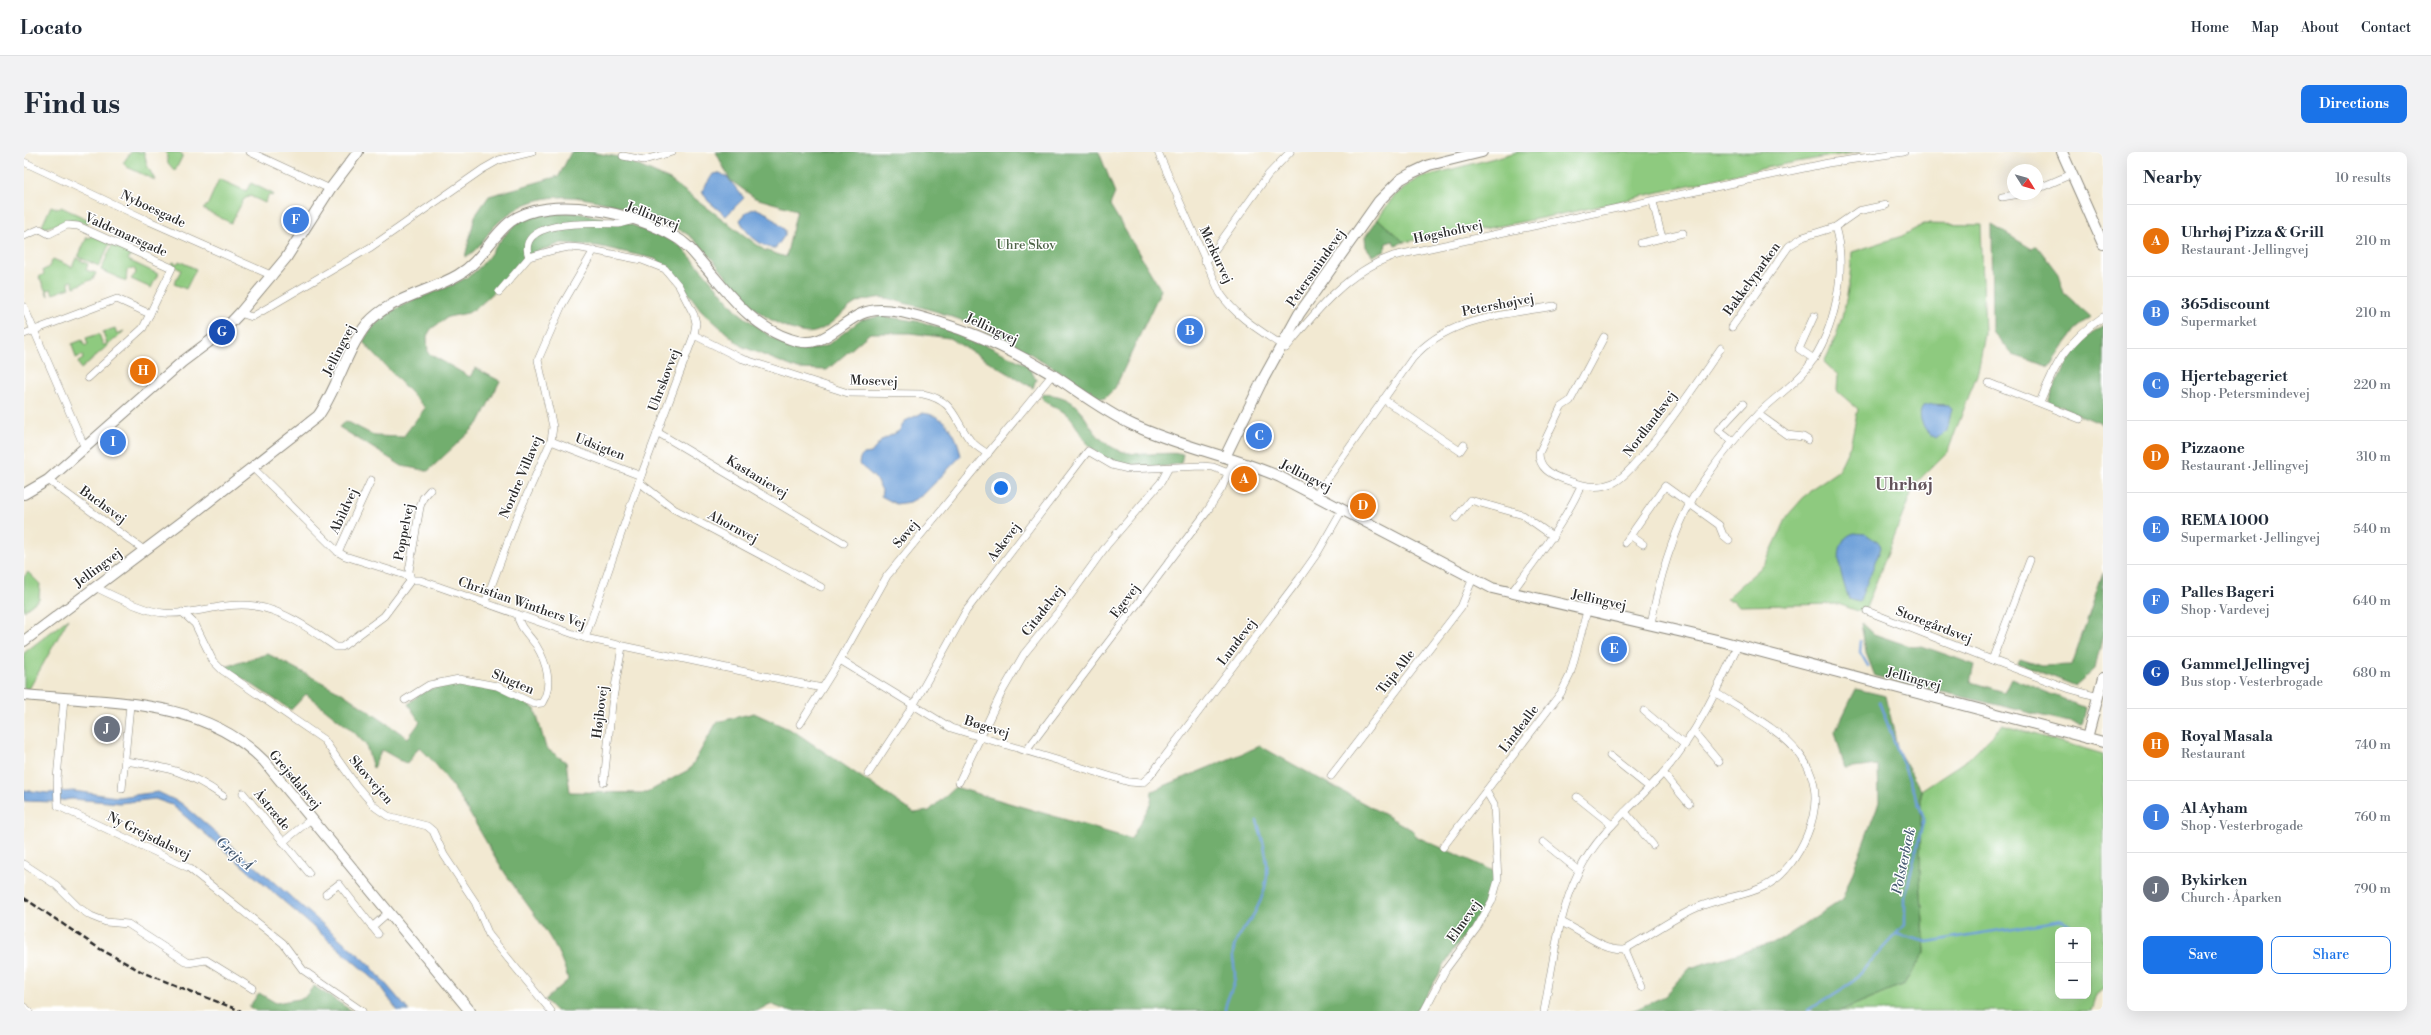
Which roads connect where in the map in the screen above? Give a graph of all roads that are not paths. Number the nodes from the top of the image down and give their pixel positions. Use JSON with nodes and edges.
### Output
{"nodes":[{"id":1,"x":250,"y":152,"type":"edge"},
{"id":2,"x":358,"y":152,"type":"edge"},
{"id":3,"x":532,"y":152,"type":"edge"},
{"id":4,"x":672,"y":152,"type":"edge"},
{"id":5,"x":1158,"y":152,"type":"edge"},
{"id":6,"x":1290,"y":152,"type":"edge"},
{"id":7,"x":1478,"y":152,"type":"edge"},
{"id":8,"x":1904,"y":152,"type":"edge"},
{"id":9,"x":2062,"y":152,"type":"edge"},
{"id":10,"x":623,"y":156,"type":"dead end"},
{"id":11,"x":24,"y":162,"type":"edge"},
{"id":12,"x":2072,"y":174,"type":"junction"},
{"id":13,"x":2043,"y":186,"type":"edge"},
{"id":14,"x":330,"y":189,"type":"junction"},
{"id":15,"x":2007,"y":196,"type":"edge"},
{"id":16,"x":2002,"y":197,"type":"dead end"},
{"id":17,"x":1653,"y":202,"type":"junction"},
{"id":18,"x":1886,"y":205,"type":"dead end"},
{"id":19,"x":634,"y":220,"type":"junction"},
{"id":20,"x":1835,"y":227,"type":"junction"},
{"id":21,"x":1683,"y":233,"type":"dead end"},
{"id":22,"x":24,"y":236,"type":"edge"},
{"id":23,"x":1662,"y":238,"type":"junction"},
{"id":24,"x":1641,"y":243,"type":"dead end"},
{"id":25,"x":2103,"y":244,"type":"edge"},
{"id":26,"x":594,"y":250,"type":"junction"},
{"id":27,"x":528,"y":257,"type":"junction"},
{"id":28,"x":1204,"y":260,"type":"junction"},
{"id":29,"x":272,"y":276,"type":"junction"},
{"id":30,"x":499,"y":292,"type":"dead end"},
{"id":31,"x":1554,"y":306,"type":"dead end"},
{"id":32,"x":24,"y":307,"type":"edge"},
{"id":33,"x":240,"y":313,"type":"junction"},
{"id":34,"x":150,"y":314,"type":"junction"},
{"id":35,"x":1814,"y":316,"type":"dead end"},
{"id":36,"x":2103,"y":317,"type":"edge"},
{"id":37,"x":1732,"y":327,"type":"dead end"},
{"id":38,"x":34,"y":330,"type":"junction"},
{"id":39,"x":24,"y":334,"type":"edge"},
{"id":40,"x":694,"y":335,"type":"junction"},
{"id":41,"x":1604,"y":337,"type":"dead end"},
{"id":42,"x":1282,"y":345,"type":"junction"},
{"id":43,"x":1721,"y":348,"type":"dead end"},
{"id":44,"x":1814,"y":359,"type":"junction"},
{"id":45,"x":1052,"y":375,"type":"junction"},
{"id":46,"x":88,"y":378,"type":"dead end"},
{"id":47,"x":1989,"y":383,"type":"dead end"},
{"id":48,"x":1383,"y":399,"type":"junction"},
{"id":49,"x":2040,"y":402,"type":"junction"},
{"id":50,"x":1744,"y":404,"type":"dead end"},
{"id":51,"x":1758,"y":414,"type":"junction"},
{"id":52,"x":2080,"y":419,"type":"dead end"},
{"id":53,"x":657,"y":432,"type":"junction"},
{"id":54,"x":1808,"y":440,"type":"dead end"},
{"id":55,"x":1733,"y":441,"type":"junction"},
{"id":56,"x":551,"y":442,"type":"junction"},
{"id":57,"x":1464,"y":445,"type":"dead end"},
{"id":58,"x":85,"y":448,"type":"junction"},
{"id":59,"x":988,"y":454,"type":"junction"},
{"id":60,"x":1229,"y":458,"type":"junction"},
{"id":61,"x":252,"y":467,"type":"junction"},
{"id":62,"x":1168,"y":469,"type":"junction"},
{"id":63,"x":1228,"y":473,"type":"junction"},
{"id":64,"x":640,"y":479,"type":"junction"},
{"id":65,"x":48,"y":480,"type":"junction"},
{"id":66,"x":371,"y":480,"type":"dead end"},
{"id":67,"x":1581,"y":486,"type":"junction"},
{"id":68,"x":430,"y":490,"type":"dead end"},
{"id":69,"x":24,"y":494,"type":"edge"},
{"id":70,"x":1316,"y":495,"type":"junction"},
{"id":71,"x":1690,"y":504,"type":"junction"},
{"id":72,"x":1342,"y":510,"type":"junction"},
{"id":73,"x":1456,"y":518,"type":"dead end"},
{"id":74,"x":1631,"y":536,"type":"junction"},
{"id":75,"x":1554,"y":537,"type":"junction"},
{"id":76,"x":1729,"y":540,"type":"dead end"},
{"id":77,"x":844,"y":543,"type":"dead end"},
{"id":78,"x":1625,"y":544,"type":"dead end"},
{"id":79,"x":1642,"y":544,"type":"dead end"},
{"id":80,"x":144,"y":550,"type":"junction"},
{"id":81,"x":338,"y":552,"type":"junction"},
{"id":82,"x":2030,"y":560,"type":"dead end"},
{"id":83,"x":1473,"y":578,"type":"junction"},
{"id":84,"x":411,"y":580,"type":"junction"},
{"id":85,"x":95,"y":586,"type":"junction"},
{"id":86,"x":821,"y":587,"type":"dead end"},
{"id":87,"x":1511,"y":593,"type":"junction"},
{"id":88,"x":485,"y":603,"type":"junction"},
{"id":89,"x":1587,"y":611,"type":"junction"},
{"id":90,"x":1867,"y":611,"type":"dead end"},
{"id":91,"x":182,"y":612,"type":"junction"},
{"id":92,"x":517,"y":614,"type":"junction"},
{"id":93,"x":1651,"y":624,"type":"junction"},
{"id":94,"x":585,"y":638,"type":"junction"},
{"id":95,"x":24,"y":641,"type":"edge"},
{"id":96,"x":1738,"y":645,"type":"junction"},
{"id":97,"x":622,"y":647,"type":"junction"},
{"id":98,"x":840,"y":660,"type":"junction"},
{"id":99,"x":1992,"y":660,"type":"junction"},
{"id":100,"x":2103,"y":678,"type":"edge"},
{"id":101,"x":822,"y":688,"type":"junction"},
{"id":102,"x":1716,"y":693,"type":"junction"},
{"id":103,"x":24,"y":695,"type":"edge"},
{"id":104,"x":2099,"y":697,"type":"junction"},
{"id":105,"x":64,"y":698,"type":"junction"},
{"id":106,"x":405,"y":700,"type":"dead end"},
{"id":107,"x":914,"y":704,"type":"junction"},
{"id":108,"x":130,"y":705,"type":"junction"},
{"id":109,"x":1644,"y":711,"type":"dead end"},
{"id":110,"x":800,"y":724,"type":"dead end"},
{"id":111,"x":1694,"y":732,"type":"junction"},
{"id":112,"x":981,"y":738,"type":"junction"},
{"id":113,"x":2087,"y":738,"type":"junction"},
{"id":114,"x":2103,"y":742,"type":"edge"},
{"id":115,"x":1685,"y":745,"type":"junction"},
{"id":116,"x":1026,"y":751,"type":"junction"},
{"id":117,"x":1610,"y":756,"type":"dead end"},
{"id":118,"x":125,"y":761,"type":"junction"},
{"id":119,"x":1719,"y":762,"type":"dead end"},
{"id":120,"x":1663,"y":773,"type":"junction"},
{"id":121,"x":868,"y":774,"type":"dead end"},
{"id":122,"x":1331,"y":776,"type":"dead end"},
{"id":123,"x":604,"y":782,"type":"dead end"},
{"id":124,"x":959,"y":782,"type":"dead end"},
{"id":125,"x":1142,"y":783,"type":"joint"},
{"id":126,"x":1649,"y":787,"type":"junction"},
{"id":127,"x":122,"y":789,"type":"dead end"},
{"id":128,"x":1486,"y":791,"type":"junction"},
{"id":129,"x":243,"y":793,"type":"dead end"},
{"id":130,"x":223,"y":796,"type":"dead end"},
{"id":131,"x":1577,"y":797,"type":"dead end"},
{"id":132,"x":1689,"y":804,"type":"dead end"},
{"id":133,"x":1625,"y":812,"type":"junction"},
{"id":134,"x":311,"y":819,"type":"junction"},
{"id":135,"x":1612,"y":825,"type":"junction"},
{"id":136,"x":283,"y":842,"type":"junction"},
{"id":137,"x":1543,"y":842,"type":"dead end"},
{"id":138,"x":1653,"y":845,"type":"dead end"},
{"id":139,"x":1443,"y":847,"type":"dead end"},
{"id":140,"x":24,"y":864,"type":"edge"},
{"id":141,"x":1579,"y":871,"type":"junction"},
{"id":142,"x":309,"y":873,"type":"dead end"},
{"id":143,"x":326,"y":894,"type":"dead end"},
{"id":144,"x":389,"y":912,"type":"junction"},
{"id":145,"x":1561,"y":922,"type":"junction"},
{"id":146,"x":372,"y":927,"type":"junction"},
{"id":147,"x":378,"y":934,"type":"dead end"},
{"id":148,"x":1625,"y":949,"type":"junction"},
{"id":149,"x":1641,"y":988,"type":"dead end"},
{"id":150,"x":253,"y":989,"type":"dead end"},
{"id":151,"x":24,"y":1008,"type":"edge"},
{"id":152,"x":29,"y":1011,"type":"edge"},
{"id":153,"x":362,"y":1011,"type":"edge"},
{"id":154,"x":470,"y":1011,"type":"edge"},
{"id":155,"x":551,"y":1011,"type":"edge"},
{"id":156,"x":1424,"y":1011,"type":"edge"},
{"id":157,"x":1544,"y":1011,"type":"edge"}],
"edges":[{"from":1,"to":14,"type":"street"},
{"from":2,"to":14,"type":"main road"},
{"from":3,"to":33,"type":"street"},
{"from":4,"to":10,"type":"street"},
{"from":5,"to":28,"type":"street","name":"Merkurvej"},
{"from":6,"to":28,"type":"street"},
{"from":7,"to":42,"type":"main road","name":"Petersmindevej"},
{"from":8,"to":17,"type":"street","name":"Høgsholtvej"},
{"from":9,"to":12,"type":"main road"},
{"from":11,"to":29,"type":"street","name":"Nyboesgade"},
{"from":12,"to":13,"type":"street"},
{"from":12,"to":25,"type":"main road"},
{"from":14,"to":29,"type":"main road"},
{"from":15,"to":16,"type":"street"},
{"from":17,"to":23,"type":"street"},
{"from":17,"to":42,"type":"street","name":"Høgsholtvej"},
{"from":18,"to":20,"type":"street","name":"Bakkelyparken"},
{"from":19,"to":27,"type":"street"},
{"from":19,"to":45,"type":"main road","name":"Jellingvej"},
{"from":19,"to":61,"type":"main road","name":"Jellingvej"},
{"from":20,"to":37,"type":"street","name":"Bakkelyparken"},
{"from":20,"to":44,"type":"street"},
{"from":21,"to":23,"type":"street"},
{"from":22,"to":34,"type":"street","name":"Valdemarsgade"},
{"from":23,"to":24,"type":"street"},
{"from":26,"to":27,"type":"street","name":"Uhrskovvej"},
{"from":26,"to":40,"type":"street","name":"Uhrskovvej"},
{"from":26,"to":56,"type":"street","name":"Nordre Villavej"},
{"from":27,"to":30,"type":"street"},
{"from":28,"to":42,"type":"street","name":"Merkurvej"},
{"from":29,"to":33,"type":"main road"},
{"from":31,"to":48,"type":"street","name":"Petershøjvej"},
{"from":32,"to":38,"type":"street"},
{"from":33,"to":58,"type":"main road"},
{"from":34,"to":38,"type":"street"},
{"from":34,"to":46,"type":"street","name":"Valdemarsgade"},
{"from":35,"to":44,"type":"street"},
{"from":36,"to":49,"type":"street"},
{"from":38,"to":39,"type":"street"},
{"from":38,"to":58,"type":"street"},
{"from":40,"to":53,"type":"street","name":"Uhrskovvej"},
{"from":40,"to":59,"type":"street","name":"Mosevej"},
{"from":41,"to":67,"type":"street","name":"Nordlandsvej"},
{"from":42,"to":60,"type":"main road","name":"Petersmindevej"},
{"from":43,"to":67,"type":"street","name":"Nordlandsvej"},
{"from":44,"to":51,"type":"street"},
{"from":45,"to":59,"type":"street","name":"Søvej"},
{"from":45,"to":60,"type":"main road","name":"Jellingvej"},
{"from":47,"to":49,"type":"street"},
{"from":48,"to":57,"type":"street"},
{"from":48,"to":70,"type":"street","name":"Petershøjvej"},
{"from":49,"to":52,"type":"street"},
{"from":50,"to":55,"type":"street"},
{"from":51,"to":54,"type":"street"},
{"from":51,"to":55,"type":"street"},
{"from":53,"to":64,"type":"street","name":"Uhrskovvej"},
{"from":53,"to":77,"type":"street","name":"Kastanievej"},
{"from":55,"to":71,"type":"street"},
{"from":56,"to":64,"type":"street","name":"Udsigten"},
{"from":56,"to":88,"type":"street","name":"Nordre Villavej"},
{"from":58,"to":65,"type":"main road"},
{"from":59,"to":98,"type":"street","name":"Søvej"},
{"from":60,"to":63,"type":"street","name":"Egevej"},
{"from":60,"to":70,"type":"main road","name":"Jellingvej"},
{"from":61,"to":80,"type":"main road","name":"Jellingvej"},
{"from":61,"to":81,"type":"street","name":"Christian Winthers Vej"},
{"from":62,"to":63,"type":"street","name":"Askevej"},
{"from":62,"to":107,"type":"street","name":"Askevej"},
{"from":62,"to":112,"type":"street","name":"Citadelvej"},
{"from":63,"to":116,"type":"street","name":"Egevej"},
{"from":64,"to":86,"type":"street","name":"Ahornvej"},
{"from":64,"to":94,"type":"street","name":"Uhrskovvej"},
{"from":65,"to":69,"type":"main road"},
{"from":65,"to":80,"type":"street","name":"Buchsvej"},
{"from":66,"to":81,"type":"street","name":"Abildvej"},
{"from":67,"to":75,"type":"street"},
{"from":68,"to":84,"type":"street","name":"Poppelvej"},
{"from":70,"to":72,"type":"main road","name":"Jellingvej"},
{"from":71,"to":74,"type":"street"},
{"from":71,"to":76,"type":"street"},
{"from":71,"to":93,"type":"street"},
{"from":72,"to":83,"type":"main road","name":"Jellingvej"},
{"from":72,"to":125,"type":"street","name":"Lundevej"},
{"from":73,"to":75,"type":"street"},
{"from":74,"to":78,"type":"street"},
{"from":74,"to":79,"type":"street"},
{"from":75,"to":87,"type":"street"},
{"from":80,"to":85,"type":"main road","name":"Jellingvej"},
{"from":81,"to":84,"type":"street","name":"Christian Winthers Vej"},
{"from":82,"to":99,"type":"street"},
{"from":83,"to":87,"type":"main road","name":"Jellingvej"},
{"from":83,"to":122,"type":"street","name":"Tuja Alle"},
{"from":84,"to":88,"type":"street","name":"Christian Winthers Vej"},
{"from":84,"to":91,"type":"street"},
{"from":85,"to":91,"type":"street"},
{"from":85,"to":95,"type":"main road","name":"Jellingvej"},
{"from":87,"to":89,"type":"main road","name":"Jellingvej"},
{"from":88,"to":92,"type":"street","name":"Christian Winthers Vej"},
{"from":89,"to":93,"type":"main road","name":"Jellingvej"},
{"from":89,"to":128,"type":"street","name":"Lindealle"},
{"from":90,"to":99,"type":"street","name":"Storegårdsvej"},
{"from":91,"to":155,"type":"street","name":"Skovvejen"},
{"from":92,"to":94,"type":"street","name":"Christian Winthers Vej"},
{"from":92,"to":106,"type":"street","name":"Slugten"},
{"from":93,"to":96,"type":"main road","name":"Jellingvej"},
{"from":94,"to":97,"type":"street","name":"Christian Winthers Vej"},
{"from":96,"to":102,"type":"street"},
{"from":96,"to":113,"type":"main road","name":"Jellingvej"},
{"from":97,"to":101,"type":"street","name":"Christian Winthers Vej"},
{"from":97,"to":123,"type":"street","name":"Højbovej"},
{"from":98,"to":101,"type":"street","name":"Søvej"},
{"from":98,"to":107,"type":"street","name":"Bøgevej"},
{"from":99,"to":104,"type":"street","name":"Storegårdsvej"},
{"from":100,"to":104,"type":"main road"},
{"from":101,"to":110,"type":"street","name":"Søvej"},
{"from":102,"to":111,"type":"street"},
{"from":102,"to":148,"type":"street"},
{"from":103,"to":105,"type":"main road","name":"Grejsdalsvej"},
{"from":104,"to":113,"type":"main road"},
{"from":105,"to":108,"type":"main road","name":"Grejsdalsvej"},
{"from":105,"to":153,"type":"street","name":"Ny Grejsdalsvej"},
{"from":107,"to":112,"type":"street","name":"Bøgevej"},
{"from":107,"to":121,"type":"street","name":"Askevej"},
{"from":108,"to":118,"type":"street"},
{"from":108,"to":134,"type":"main road","name":"Grejsdalsvej"},
{"from":109,"to":115,"type":"street"},
{"from":111,"to":115,"type":"street"},
{"from":111,"to":119,"type":"street"},
{"from":112,"to":116,"type":"street","name":"Bøgevej"},
{"from":112,"to":124,"type":"street","name":"Citadelvej"},
{"from":113,"to":114,"type":"main road","name":"Jellingvej"},
{"from":115,"to":120,"type":"street"},
{"from":116,"to":125,"type":"street","name":"Bøgevej"},
{"from":117,"to":126,"type":"street"},
{"from":118,"to":127,"type":"street"},
{"from":118,"to":130,"type":"street"},
{"from":120,"to":126,"type":"street"},
{"from":120,"to":132,"type":"street"},
{"from":126,"to":133,"type":"street"},
{"from":128,"to":139,"type":"street","name":"Lindealle"},
{"from":128,"to":156,"type":"street","name":"Elmevej"},
{"from":129,"to":136,"type":"street","name":"Åstræde"},
{"from":131,"to":135,"type":"street"},
{"from":133,"to":135,"type":"street"},
{"from":133,"to":138,"type":"street"},
{"from":134,"to":136,"type":"street","name":"Åstræde"},
{"from":134,"to":144,"type":"main road","name":"Grejsdalsvej"},
{"from":135,"to":141,"type":"street"},
{"from":136,"to":142,"type":"street","name":"Åstræde"},
{"from":137,"to":141,"type":"street"},
{"from":140,"to":150,"type":"street"},
{"from":141,"to":145,"type":"street"},
{"from":143,"to":146,"type":"street"},
{"from":144,"to":146,"type":"street"},
{"from":144,"to":154,"type":"main road","name":"Grejsdalsvej"},
{"from":145,"to":148,"type":"street"},
{"from":145,"to":157,"type":"street"},
{"from":146,"to":147,"type":"street"},
{"from":148,"to":149,"type":"street"},
{"from":151,"to":152,"type":"street"}]}
